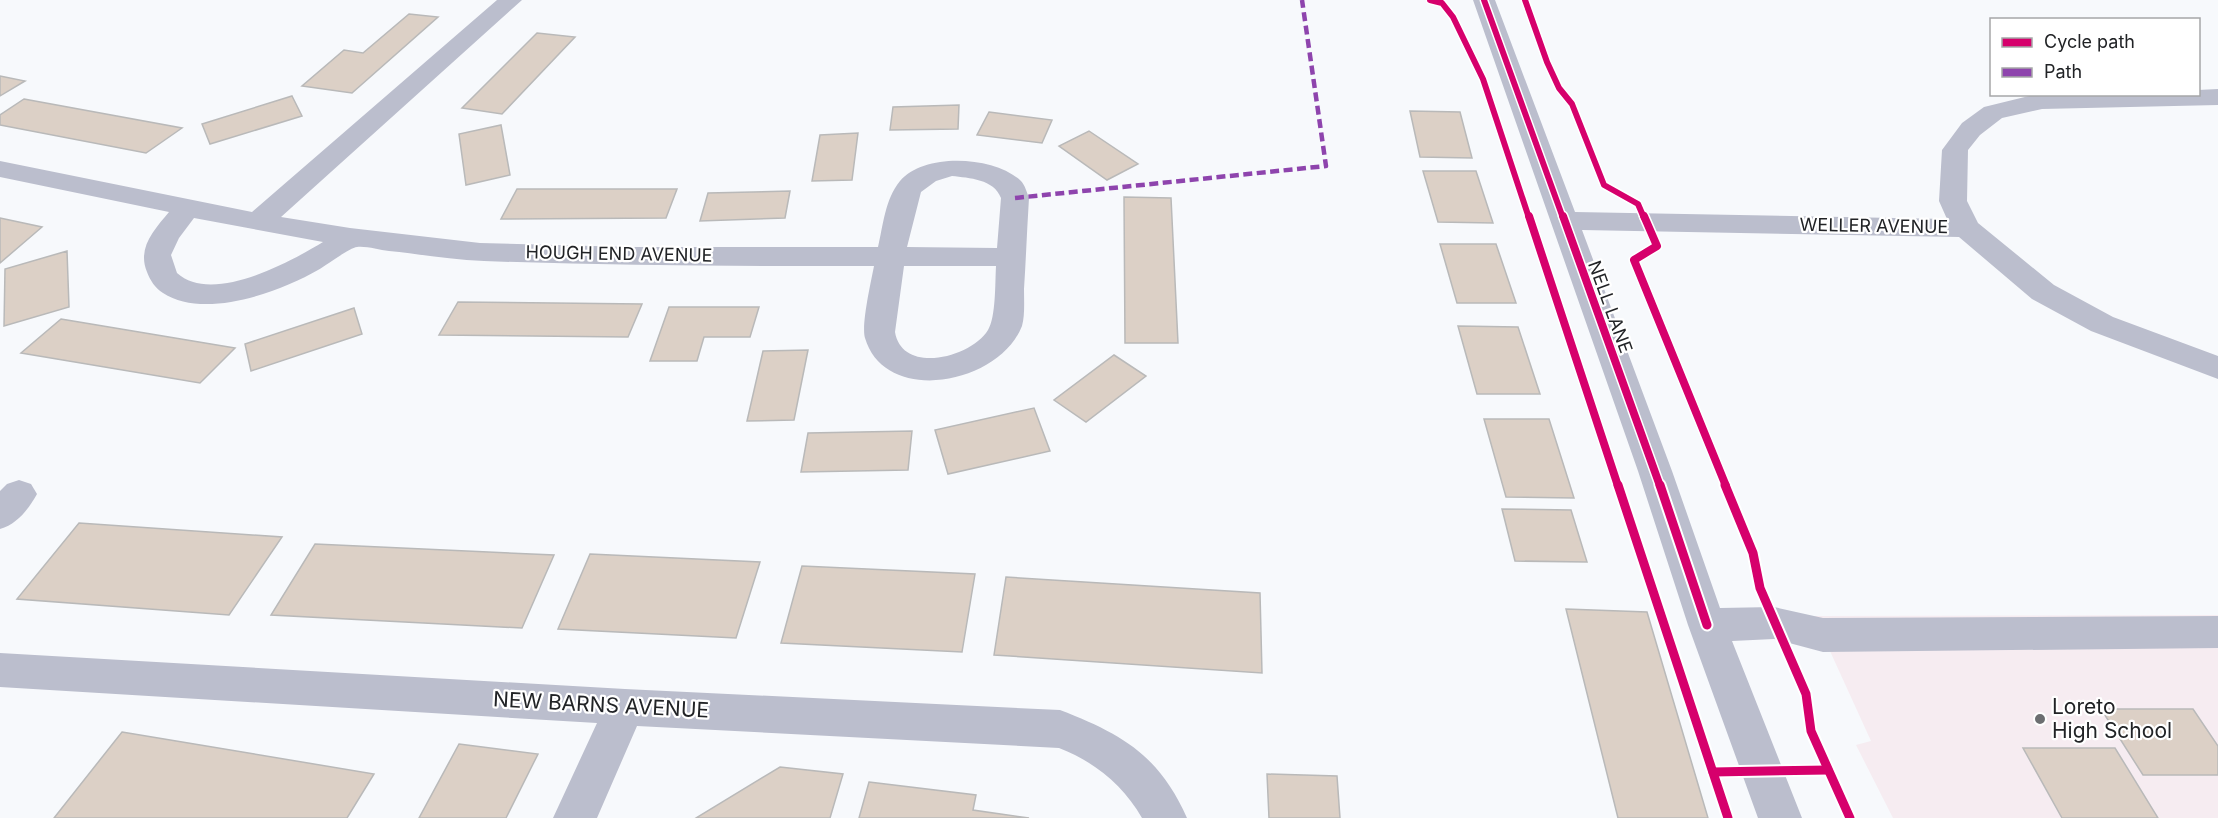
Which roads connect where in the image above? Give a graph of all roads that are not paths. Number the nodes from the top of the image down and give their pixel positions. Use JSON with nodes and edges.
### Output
{"nodes":[{"id":1,"x":511,"y":0,"type":"edge"},
{"id":2,"x":1484,"y":0,"type":"edge"},
{"id":3,"x":2218,"y":97,"type":"edge"},
{"id":4,"x":0,"y":169,"type":"edge"},
{"id":5,"x":188,"y":207,"type":"junction"},
{"id":6,"x":1563,"y":221,"type":"junction"},
{"id":7,"x":258,"y":222,"type":"junction"},
{"id":8,"x":1966,"y":228,"type":"junction"},
{"id":9,"x":350,"y":237,"type":"junction"},
{"id":10,"x":1011,"y":257,"type":"junction"},
{"id":11,"x":889,"y":258,"type":"junction"},
{"id":12,"x":2218,"y":368,"type":"edge"},
{"id":13,"x":1707,"y":625,"type":"junction"},
{"id":14,"x":2218,"y":632,"type":"edge"},
{"id":15,"x":0,"y":670,"type":"edge"},
{"id":16,"x":626,"y":707,"type":"junction"},
{"id":17,"x":575,"y":818,"type":"edge"},
{"id":18,"x":1165,"y":818,"type":"edge"},
{"id":19,"x":1780,"y":818,"type":"edge"}],
"edges":[{"from":1,"to":7,"type":"street"},
{"from":2,"to":6,"type":"street","name":"NELL LANE"},
{"from":3,"to":8,"type":"street"},
{"from":4,"to":5,"type":"street","name":"HOUGH END AVENUE"},
{"from":5,"to":7,"type":"street","name":"HOUGH END AVENUE"},
{"from":5,"to":9,"type":"street"},
{"from":6,"to":8,"type":"street","name":"WELLER AVENUE"},
{"from":6,"to":13,"type":"street","name":"NELL LANE"},
{"from":7,"to":9,"type":"street","name":"HOUGH END AVENUE"},
{"from":8,"to":12,"type":"street","name":"WELLER AVENUE"},
{"from":9,"to":11,"type":"street","name":"HOUGH END AVENUE"},
{"from":10,"to":11,"type":"street","name":"HOUGH END AVENUE"},
{"from":10,"to":11,"type":"street"},
{"from":10,"to":11,"type":"street"},
{"from":13,"to":14,"type":"street"},
{"from":13,"to":19,"type":"street","name":"NELL LANE"},
{"from":15,"to":16,"type":"street","name":"NEW BARNS AVENUE"},
{"from":16,"to":17,"type":"street"},
{"from":16,"to":18,"type":"street","name":"NEW BARNS AVENUE"}]}
